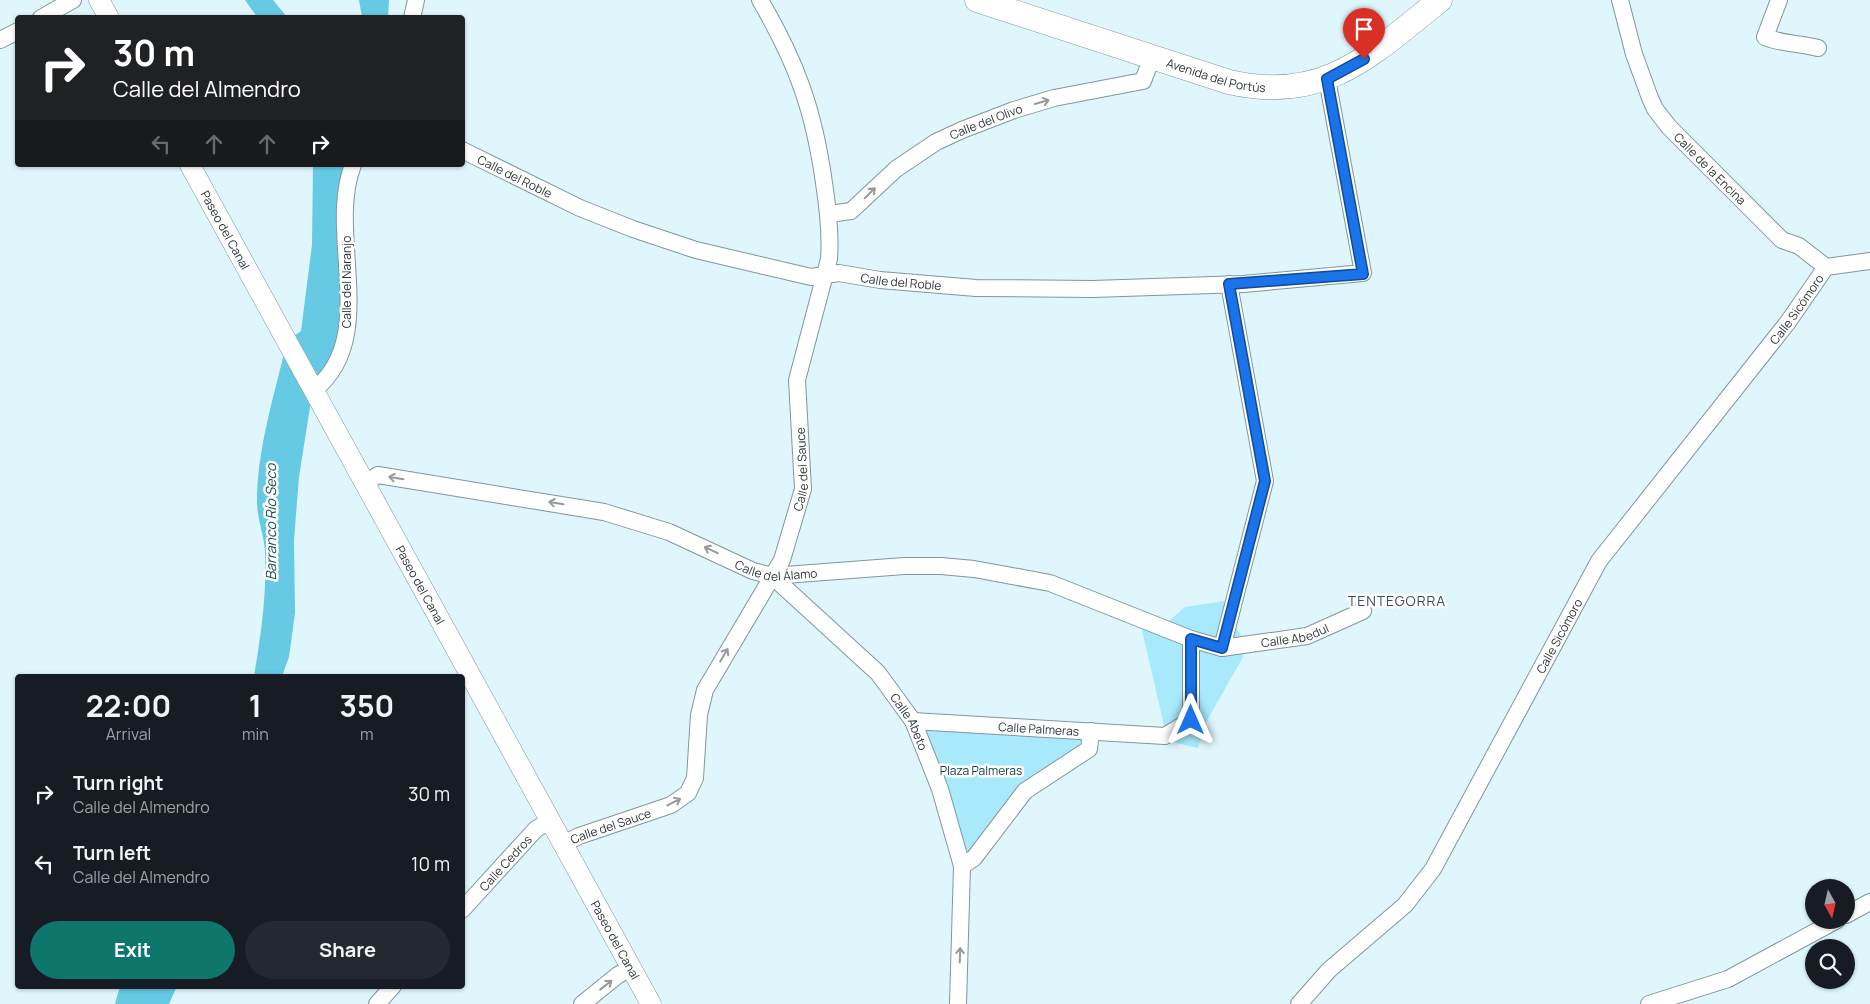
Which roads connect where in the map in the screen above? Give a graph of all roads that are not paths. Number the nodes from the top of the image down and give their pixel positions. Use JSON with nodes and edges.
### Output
{"nodes":[{"id":1,"x":73,"y":0,"type":"edge"},
{"id":2,"x":100,"y":0,"type":"edge"},
{"id":3,"x":416,"y":0,"type":"edge"},
{"id":4,"x":760,"y":0,"type":"edge"},
{"id":5,"x":977,"y":0,"type":"edge"},
{"id":6,"x":1440,"y":0,"type":"edge"},
{"id":7,"x":1620,"y":0,"type":"edge"},
{"id":8,"x":1779,"y":0,"type":"edge"},
{"id":9,"x":46,"y":15,"type":"edge"},
{"id":10,"x":108,"y":15,"type":"edge"},
{"id":11,"x":413,"y":15,"type":"edge"},
{"id":12,"x":15,"y":32,"type":"edge"},
{"id":13,"x":0,"y":40,"type":"edge"},
{"id":14,"x":1818,"y":48,"type":"dead end"},
{"id":15,"x":1152,"y":57,"type":"junction"},
{"id":16,"x":1327,"y":79,"type":"junction"},
{"id":17,"x":465,"y":151,"type":"edge"},
{"id":18,"x":191,"y":167,"type":"edge"},
{"id":19,"x":352,"y":167,"type":"edge"},
{"id":20,"x":829,"y":214,"type":"junction"},
{"id":21,"x":1870,"y":261,"type":"edge"},
{"id":22,"x":1826,"y":267,"type":"junction"},
{"id":23,"x":825,"y":276,"type":"junction"},
{"id":24,"x":1229,"y":284,"type":"junction"},
{"id":25,"x":314,"y":390,"type":"junction"},
{"id":26,"x":365,"y":483,"type":"junction"},
{"id":27,"x":772,"y":576,"type":"junction"},
{"id":28,"x":1363,"y":611,"type":"dead end"},
{"id":29,"x":1191,"y":639,"type":"junction"},
{"id":30,"x":1222,"y":648,"type":"junction"},
{"id":31,"x":912,"y":721,"type":"junction"},
{"id":32,"x":1091,"y":731,"type":"junction"},
{"id":33,"x":550,"y":821,"type":"junction"},
{"id":34,"x":563,"y":844,"type":"junction"},
{"id":35,"x":962,"y":866,"type":"junction"},
{"id":36,"x":1870,"y":902,"type":"edge"},
{"id":37,"x":465,"y":907,"type":"edge"},
{"id":38,"x":1855,"y":910,"type":"edge"},
{"id":39,"x":1820,"y":929,"type":"edge"},
{"id":40,"x":632,"y":968,"type":"junction"},
{"id":41,"x":390,"y":989,"type":"edge"},
{"id":42,"x":377,"y":1004,"type":"edge"},
{"id":43,"x":582,"y":1004,"type":"edge"},
{"id":44,"x":651,"y":1004,"type":"edge"},
{"id":45,"x":958,"y":1004,"type":"edge"},
{"id":46,"x":1299,"y":1004,"type":"edge"},
{"id":47,"x":1649,"y":1004,"type":"edge"}],
"edges":[{"from":1,"to":9,"type":"street"},
{"from":2,"to":10,"type":"street"},
{"from":3,"to":11,"type":"street"},
{"from":4,"to":20,"type":"street","name":"Calle del Sauce"},
{"from":5,"to":15,"type":"main road","name":"Avenida del Portús"},
{"from":6,"to":16,"type":"main road","name":"Avenida del Portús"},
{"from":7,"to":22,"type":"street","name":"Calle de la Encina"},
{"from":8,"to":14,"type":"street"},
{"from":12,"to":13,"type":"street"},
{"from":15,"to":16,"type":"main road","name":"Avenida del Portús"},
{"from":20,"to":15,"type":"street","name":"Calle del Olivo","one_way":true},
{"from":16,"to":24,"type":"street","name":"Calle del Roble"},
{"from":17,"to":23,"type":"street","name":"Calle del Roble"},
{"from":18,"to":25,"type":"street","name":"Paseo del Canal"},
{"from":19,"to":25,"type":"street","name":"Calle del Naranjo"},
{"from":20,"to":23,"type":"street","name":"Calle del Sauce"},
{"from":21,"to":22,"type":"street"},
{"from":22,"to":46,"type":"street","name":"Calle Sicómoro"},
{"from":23,"to":24,"type":"street","name":"Calle del Roble"},
{"from":23,"to":27,"type":"street","name":"Calle del Sauce"},
{"from":24,"to":30,"type":"street"},
{"from":25,"to":26,"type":"street","name":"Paseo del Canal"},
{"from":27,"to":26,"type":"street","name":"Calle del Álamo","one_way":true},
{"from":26,"to":33,"type":"street","name":"Paseo del Canal"},
{"from":27,"to":29,"type":"street","name":"Calle del Álamo"},
{"from":27,"to":31,"type":"street","name":"Calle Abeto"},
{"from":34,"to":27,"type":"street","name":"Calle del Sauce","one_way":true},
{"from":28,"to":30,"type":"street","name":"Calle Abedul"},
{"from":29,"to":30,"type":"street","name":"Calle del Álamo"},
{"from":29,"to":32,"type":"street","name":"Calle Palmeras"},
{"from":31,"to":32,"type":"street","name":"Calle Palmeras"},
{"from":31,"to":35,"type":"street","name":"Calle Abeto"},
{"from":32,"to":35,"type":"street"},
{"from":33,"to":34,"type":"street","name":"Paseo del Canal"},
{"from":33,"to":37,"type":"street","name":"Calle Cedros"},
{"from":34,"to":40,"type":"street","name":"Paseo del Canal"},
{"from":45,"to":35,"type":"street","name":"Calle Abeto","one_way":true},
{"from":36,"to":38,"type":"street"},
{"from":39,"to":47,"type":"street"},
{"from":43,"to":40,"type":"street","one_way":true},
{"from":40,"to":44,"type":"street","name":"Paseo del Canal"},
{"from":41,"to":42,"type":"street"}]}
